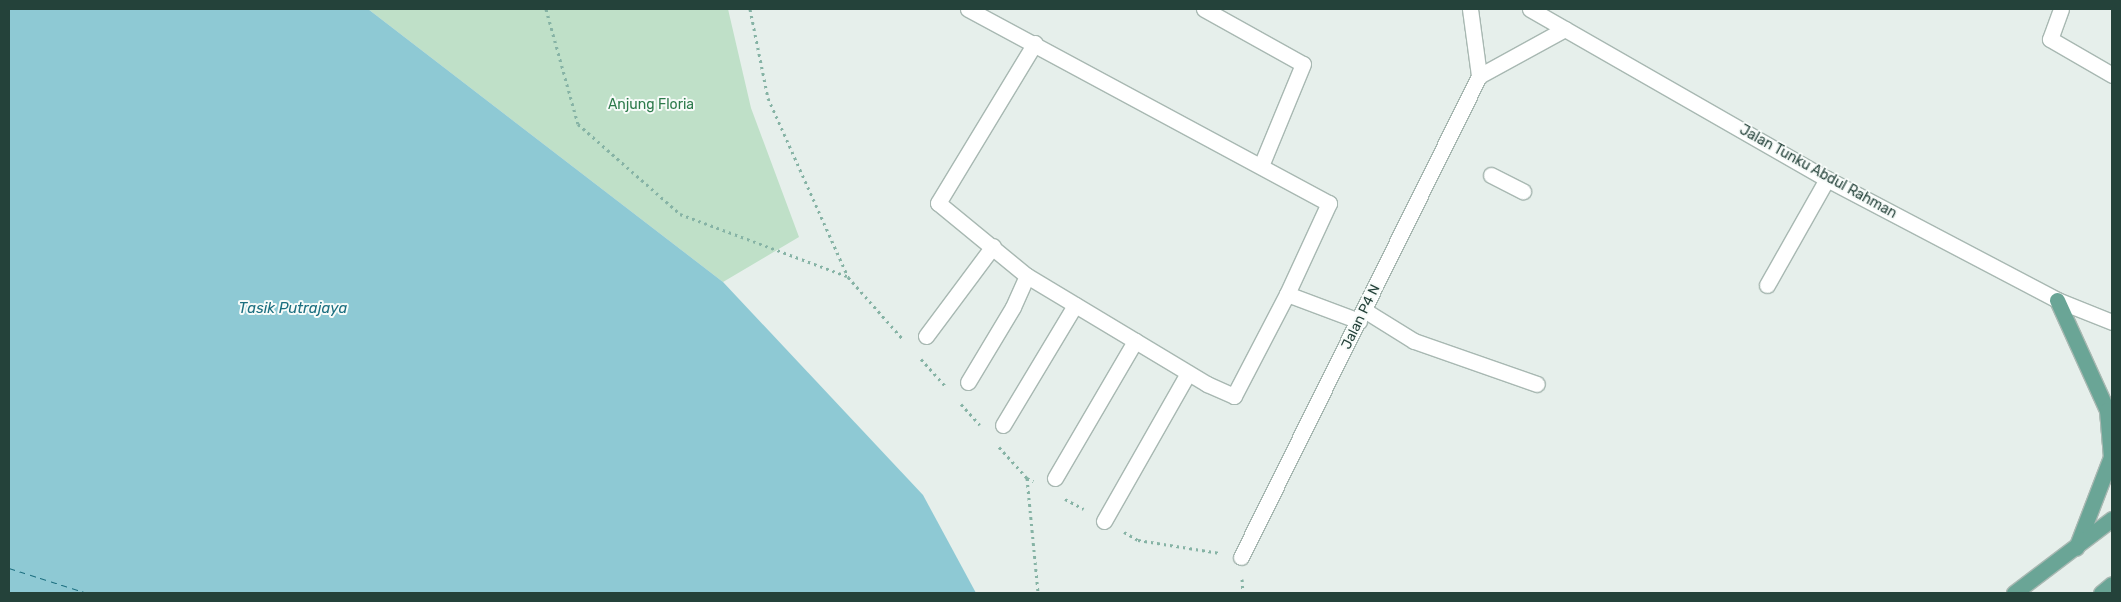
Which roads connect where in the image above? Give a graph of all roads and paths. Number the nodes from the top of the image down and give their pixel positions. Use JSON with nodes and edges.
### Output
{"nodes":[{"id":1,"x":546,"y":9,"type":"edge"},
{"id":2,"x":750,"y":9,"type":"edge"},
{"id":3,"x":968,"y":9,"type":"edge"},
{"id":4,"x":1204,"y":9,"type":"edge"},
{"id":5,"x":1470,"y":9,"type":"edge"},
{"id":6,"x":1530,"y":9,"type":"edge"},
{"id":7,"x":2061,"y":9,"type":"edge"},
{"id":8,"x":1565,"y":29,"type":"junction"},
{"id":9,"x":1035,"y":43,"type":"junction"},
{"id":10,"x":2112,"y":75,"type":"edge"},
{"id":11,"x":1479,"y":76,"type":"junction"},
{"id":12,"x":1261,"y":166,"type":"junction"},
{"id":13,"x":1491,"y":175,"type":"dead end"},
{"id":14,"x":1827,"y":179,"type":"junction"},
{"id":15,"x":1523,"y":190,"type":"dead end"},
{"id":16,"x":993,"y":246,"type":"junction"},
{"id":17,"x":848,"y":276,"type":"junction"},
{"id":18,"x":1027,"y":276,"type":"junction"},
{"id":19,"x":1767,"y":285,"type":"dead end"},
{"id":20,"x":1287,"y":294,"type":"junction"},
{"id":21,"x":2057,"y":300,"type":"junction"},
{"id":22,"x":1075,"y":305,"type":"junction"},
{"id":23,"x":1361,"y":316,"type":"junction"},
{"id":24,"x":2112,"y":322,"type":"edge"},
{"id":25,"x":926,"y":336,"type":"dead end"},
{"id":26,"x":1135,"y":341,"type":"junction"},
{"id":27,"x":908,"y":344,"type":"dead end"},
{"id":28,"x":914,"y":351,"type":"dead end"},
{"id":29,"x":1188,"y":373,"type":"junction"},
{"id":30,"x":968,"y":382,"type":"dead end"},
{"id":31,"x":1537,"y":384,"type":"dead end"},
{"id":32,"x":947,"y":388,"type":"dead end"},
{"id":33,"x":960,"y":403,"type":"dead end"},
{"id":34,"x":1003,"y":425,"type":"dead end"},
{"id":35,"x":980,"y":426,"type":"dead end"},
{"id":36,"x":994,"y":440,"type":"dead end"},
{"id":37,"x":1027,"y":478,"type":"junction"},
{"id":38,"x":1055,"y":478,"type":"dead end"},
{"id":39,"x":1035,"y":482,"type":"dead end"},
{"id":40,"x":1061,"y":497,"type":"dead end"},
{"id":41,"x":1087,"y":511,"type":"dead end"},
{"id":42,"x":2112,"y":519,"type":"edge"},
{"id":43,"x":1104,"y":521,"type":"dead end"},
{"id":44,"x":1121,"y":530,"type":"dead end"},
{"id":45,"x":2076,"y":548,"type":"junction"},
{"id":46,"x":1241,"y":557,"type":"junction"},
{"id":47,"x":2112,"y":584,"type":"edge"},
{"id":48,"x":1038,"y":593,"type":"edge"},
{"id":49,"x":1243,"y":593,"type":"edge"},
{"id":50,"x":2014,"y":593,"type":"edge"},
{"id":51,"x":2101,"y":593,"type":"edge"}],
"edges":[{"from":1,"to":17,"type":"path"},
{"from":2,"to":17,"type":"path"},
{"from":3,"to":9,"type":"street"},
{"from":4,"to":12,"type":"street"},
{"from":5,"to":11,"type":"street"},
{"from":6,"to":8,"type":"street","name":"Jalan Tunku Abdul Rahman"},
{"from":7,"to":10,"type":"street"},
{"from":8,"to":11,"type":"street"},
{"from":8,"to":14,"type":"street","name":"Jalan Tunku Abdul Rahman"},
{"from":9,"to":12,"type":"street"},
{"from":9,"to":16,"type":"street"},
{"from":11,"to":23,"type":"street","name":"Jalan P4 N"},
{"from":12,"to":20,"type":"street"},
{"from":13,"to":15,"type":"street"},
{"from":14,"to":19,"type":"street"},
{"from":14,"to":21,"type":"street","name":"Jalan Tunku Abdul Rahman"},
{"from":16,"to":18,"type":"street"},
{"from":16,"to":25,"type":"street"},
{"from":17,"to":27,"type":"path"},
{"from":18,"to":22,"type":"street"},
{"from":18,"to":30,"type":"street"},
{"from":20,"to":23,"type":"street"},
{"from":20,"to":29,"type":"street"},
{"from":21,"to":24,"type":"street","name":"Jalan Tunku Abdul Rahman"},
{"from":21,"to":45,"type":"main road"},
{"from":22,"to":26,"type":"street"},
{"from":22,"to":34,"type":"street"},
{"from":23,"to":31,"type":"street"},
{"from":23,"to":46,"type":"street","name":"Jalan P4 N"},
{"from":26,"to":29,"type":"street"},
{"from":26,"to":38,"type":"street"},
{"from":28,"to":32,"type":"path"},
{"from":29,"to":43,"type":"street"},
{"from":33,"to":35,"type":"path"},
{"from":36,"to":37,"type":"path"},
{"from":37,"to":39,"type":"path"},
{"from":37,"to":48,"type":"path"},
{"from":40,"to":41,"type":"path"},
{"from":42,"to":45,"type":"main road"},
{"from":44,"to":46,"type":"path"},
{"from":45,"to":50,"type":"main road"},
{"from":46,"to":49,"type":"path"},
{"from":47,"to":51,"type":"main road"}]}
